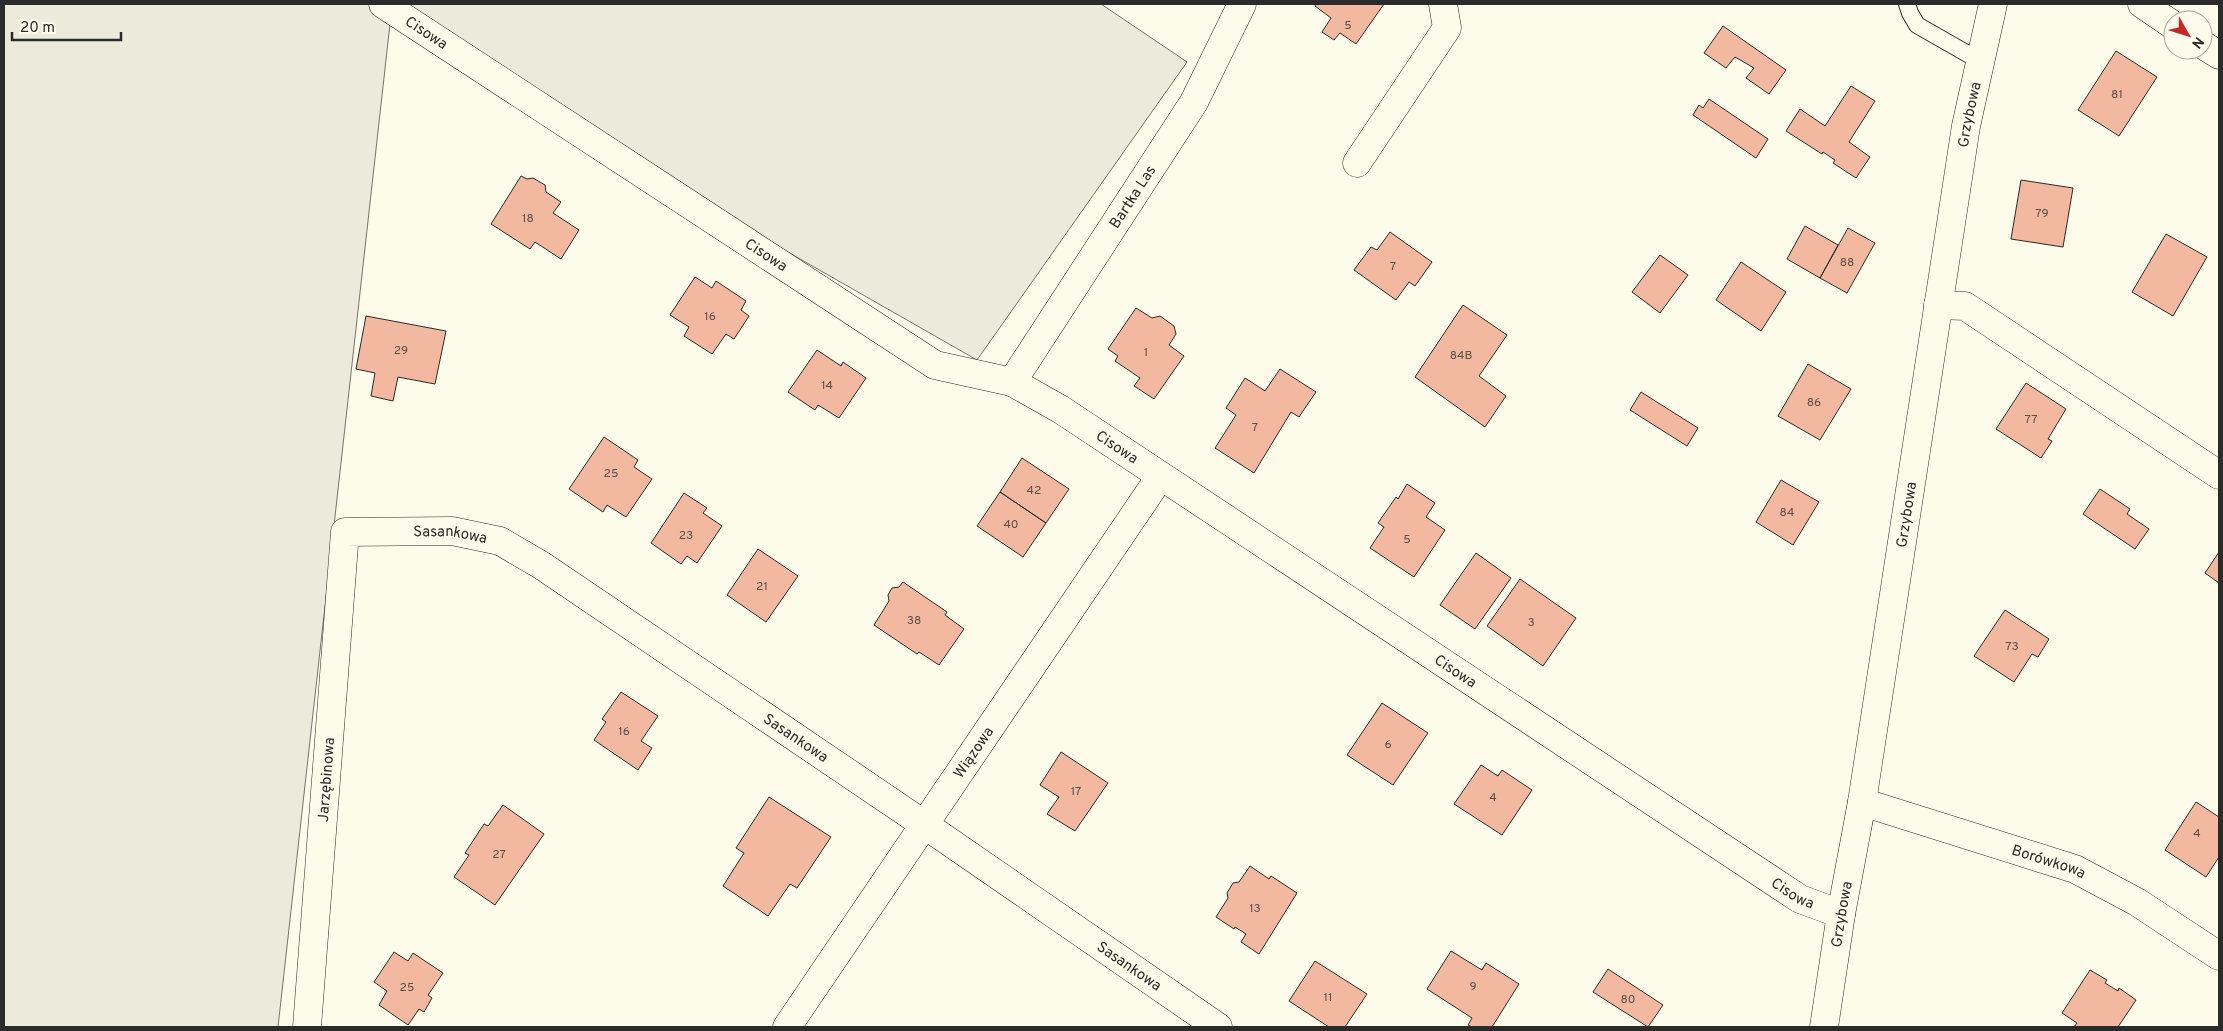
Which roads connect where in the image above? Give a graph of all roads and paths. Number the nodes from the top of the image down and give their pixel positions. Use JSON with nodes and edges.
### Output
{"nodes":[{"id":1,"x":383,"y":4,"type":"edge"},
{"id":2,"x":1242,"y":4,"type":"edge"},
{"id":3,"x":1443,"y":4,"type":"edge"},
{"id":4,"x":1907,"y":4,"type":"edge"},
{"id":5,"x":1994,"y":4,"type":"edge"},
{"id":6,"x":2142,"y":4,"type":"edge"},
{"id":7,"x":2163,"y":18,"type":"edge"},
{"id":8,"x":1980,"y":61,"type":"junction"},
{"id":9,"x":1358,"y":163,"type":"dead end"},
{"id":10,"x":1938,"y":305,"type":"junction"},
{"id":11,"x":1012,"y":382,"type":"junction"},
{"id":12,"x":2219,"y":475,"type":"edge"},
{"id":13,"x":1160,"y":477,"type":"junction"},
{"id":14,"x":345,"y":532,"type":"joint"},
{"id":15,"x":1862,"y":802,"type":"junction"},
{"id":16,"x":925,"y":825,"type":"junction"},
{"id":17,"x":1841,"y":914,"type":"junction"},
{"id":18,"x":2219,"y":956,"type":"edge"},
{"id":19,"x":307,"y":1027,"type":"edge"},
{"id":20,"x":787,"y":1027,"type":"edge"},
{"id":21,"x":1218,"y":1027,"type":"edge"},
{"id":22,"x":1824,"y":1027,"type":"edge"}],
"edges":[{"from":1,"to":11,"type":"street","name":"Cisowa"},
{"from":2,"to":11,"type":"street","name":"Bartka Las"},
{"from":3,"to":9,"type":"street"},
{"from":4,"to":8,"type":"lane"},
{"from":5,"to":8,"type":"street","name":"Grzybowa"},
{"from":6,"to":7,"type":"street"},
{"from":8,"to":10,"type":"street","name":"Grzybowa"},
{"from":10,"to":12,"type":"street"},
{"from":10,"to":15,"type":"street","name":"Grzybowa"},
{"from":11,"to":13,"type":"street","name":"Cisowa"},
{"from":13,"to":16,"type":"street","name":"Wiązowa"},
{"from":13,"to":17,"type":"street","name":"Cisowa"},
{"from":14,"to":16,"type":"street","name":"Sasankowa"},
{"from":14,"to":19,"type":"street","name":"Jarzębinowa"},
{"from":15,"to":17,"type":"street","name":"Grzybowa"},
{"from":15,"to":18,"type":"street","name":"Borówkowa"},
{"from":16,"to":20,"type":"street","name":"Wiązowa"},
{"from":16,"to":21,"type":"street","name":"Sasankowa"},
{"from":17,"to":22,"type":"street","name":"Grzybowa"}]}
